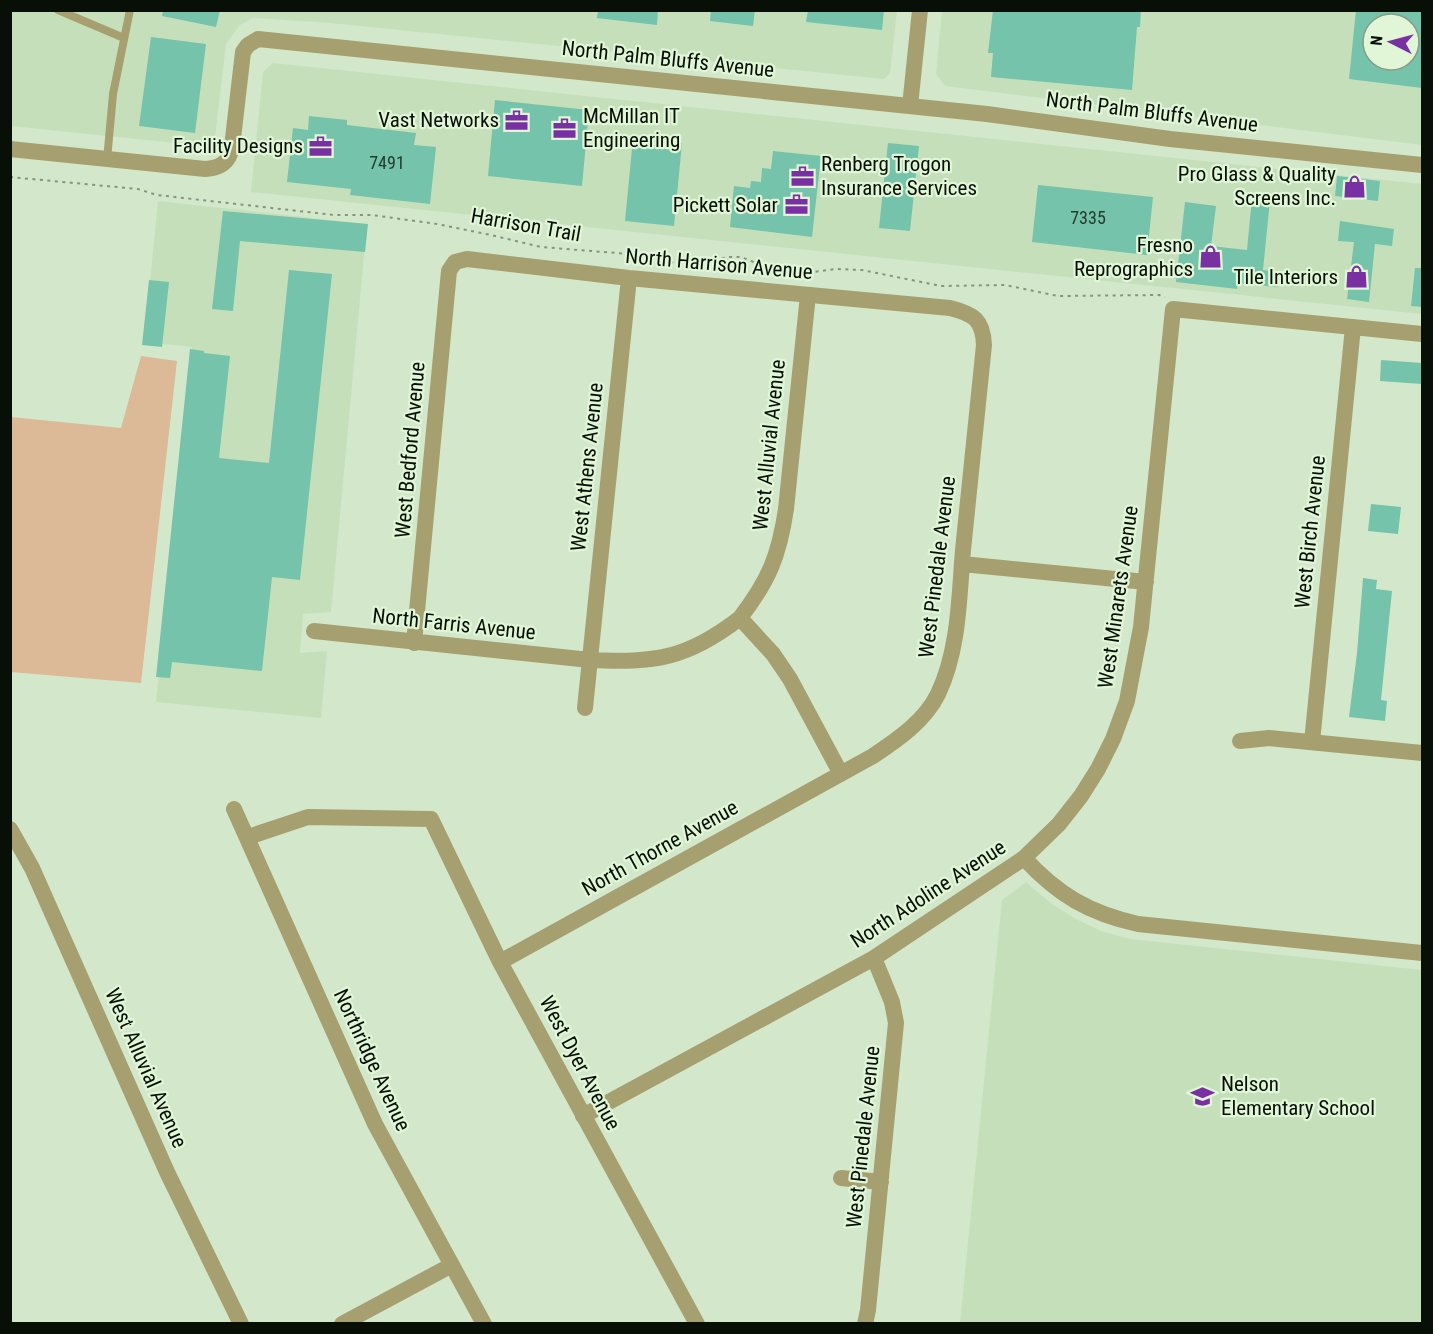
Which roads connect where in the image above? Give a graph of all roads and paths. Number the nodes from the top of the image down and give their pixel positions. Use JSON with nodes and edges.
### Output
{"nodes":[{"id":1,"x":58,"y":10,"type":"edge"},
{"id":2,"x":130,"y":10,"type":"edge"},
{"id":3,"x":920,"y":10,"type":"edge"},
{"id":4,"x":124,"y":38,"type":"junction"},
{"id":5,"x":910,"y":106,"type":"junction"},
{"id":6,"x":10,"y":149,"type":"edge"},
{"id":7,"x":107,"y":160,"type":"junction"},
{"id":8,"x":1422,"y":165,"type":"edge"},
{"id":9,"x":10,"y":177,"type":"edge"},
{"id":10,"x":455,"y":262,"type":"joint"},
{"id":11,"x":629,"y":278,"type":"junction"},
{"id":12,"x":807,"y":295,"type":"junction"},
{"id":13,"x":1172,"y":307,"type":"junction"},
{"id":14,"x":977,"y":319,"type":"joint"},
{"id":15,"x":1353,"y":327,"type":"junction"},
{"id":16,"x":1422,"y":334,"type":"edge"},
{"id":17,"x":962,"y":564,"type":"junction"},
{"id":18,"x":1146,"y":582,"type":"junction"},
{"id":19,"x":740,"y":618,"type":"junction"},
{"id":20,"x":314,"y":632,"type":"dead end"},
{"id":21,"x":414,"y":643,"type":"junction"},
{"id":22,"x":590,"y":660,"type":"junction"},
{"id":23,"x":585,"y":708,"type":"dead end"},
{"id":24,"x":1240,"y":741,"type":"dead end"},
{"id":25,"x":1312,"y":742,"type":"junction"},
{"id":26,"x":1422,"y":753,"type":"edge"},
{"id":27,"x":841,"y":774,"type":"junction"},
{"id":28,"x":234,"y":809,"type":"dead end"},
{"id":29,"x":10,"y":829,"type":"edge"},
{"id":30,"x":248,"y":837,"type":"junction"},
{"id":31,"x":1024,"y":858,"type":"junction"},
{"id":32,"x":1422,"y":953,"type":"edge"},
{"id":33,"x":874,"y":958,"type":"junction"},
{"id":34,"x":500,"y":962,"type":"junction"},
{"id":35,"x":583,"y":1116,"type":"junction"},
{"id":36,"x":841,"y":1178,"type":"dead end"},
{"id":37,"x":881,"y":1182,"type":"junction"},
{"id":38,"x":452,"y":1264,"type":"junction"},
{"id":39,"x":241,"y":1323,"type":"edge"},
{"id":40,"x":342,"y":1323,"type":"edge"},
{"id":41,"x":484,"y":1323,"type":"edge"},
{"id":42,"x":697,"y":1323,"type":"edge"},
{"id":43,"x":865,"y":1323,"type":"edge"}],
"edges":[{"from":1,"to":4,"type":"lane"},
{"from":2,"to":4,"type":"lane"},
{"from":3,"to":5,"type":"street"},
{"from":4,"to":7,"type":"lane"},
{"from":5,"to":7,"type":"street","name":"North Palm Bluffs Avenue"},
{"from":5,"to":8,"type":"street","name":"North Palm Bluffs Avenue"},
{"from":6,"to":7,"type":"street","name":"North Palm Bluffs Avenue"},
{"from":9,"to":13,"type":"path","name":"Harrison Trail"},
{"from":10,"to":11,"type":"street","name":"North Harrison Avenue"},
{"from":10,"to":21,"type":"street","name":"West Bedford Avenue"},
{"from":11,"to":12,"type":"street","name":"North Harrison Avenue"},
{"from":11,"to":22,"type":"street","name":"West Athens Avenue"},
{"from":12,"to":14,"type":"street","name":"North Harrison Avenue"},
{"from":12,"to":19,"type":"street","name":"West Alluvial Avenue"},
{"from":13,"to":15,"type":"street"},
{"from":13,"to":18,"type":"street","name":"West Minarets Avenue"},
{"from":14,"to":17,"type":"street","name":"West Pinedale Avenue"},
{"from":15,"to":16,"type":"street"},
{"from":15,"to":25,"type":"street","name":"West Birch Avenue"},
{"from":17,"to":18,"type":"street"},
{"from":17,"to":27,"type":"street","name":"West Pinedale Avenue"},
{"from":18,"to":31,"type":"street","name":"West Minarets Avenue"},
{"from":19,"to":22,"type":"street","name":"North Farris Avenue"},
{"from":19,"to":27,"type":"street"},
{"from":20,"to":21,"type":"street","name":"North Farris Avenue"},
{"from":21,"to":22,"type":"street","name":"North Farris Avenue"},
{"from":22,"to":23,"type":"street"},
{"from":24,"to":25,"type":"street"},
{"from":25,"to":26,"type":"street"},
{"from":27,"to":34,"type":"street","name":"North Thorne Avenue"},
{"from":28,"to":30,"type":"street","name":"Northridge Avenue"},
{"from":29,"to":39,"type":"street","name":"West Alluvial Avenue"},
{"from":30,"to":34,"type":"street","name":"West Dyer Avenue"},
{"from":30,"to":38,"type":"street","name":"Northridge Avenue"},
{"from":31,"to":32,"type":"street","name":"North Adoline Avenue"},
{"from":31,"to":33,"type":"street","name":"North Adoline Avenue"},
{"from":33,"to":35,"type":"street","name":"North Adoline Avenue"},
{"from":33,"to":37,"type":"street","name":"West Pinedale Avenue"},
{"from":34,"to":35,"type":"street","name":"West Dyer Avenue"},
{"from":35,"to":42,"type":"street","name":"West Dyer Avenue"},
{"from":36,"to":37,"type":"street"},
{"from":37,"to":43,"type":"street","name":"West Pinedale Avenue"},
{"from":38,"to":40,"type":"street"},
{"from":38,"to":41,"type":"street","name":"Northridge Avenue"}]}
